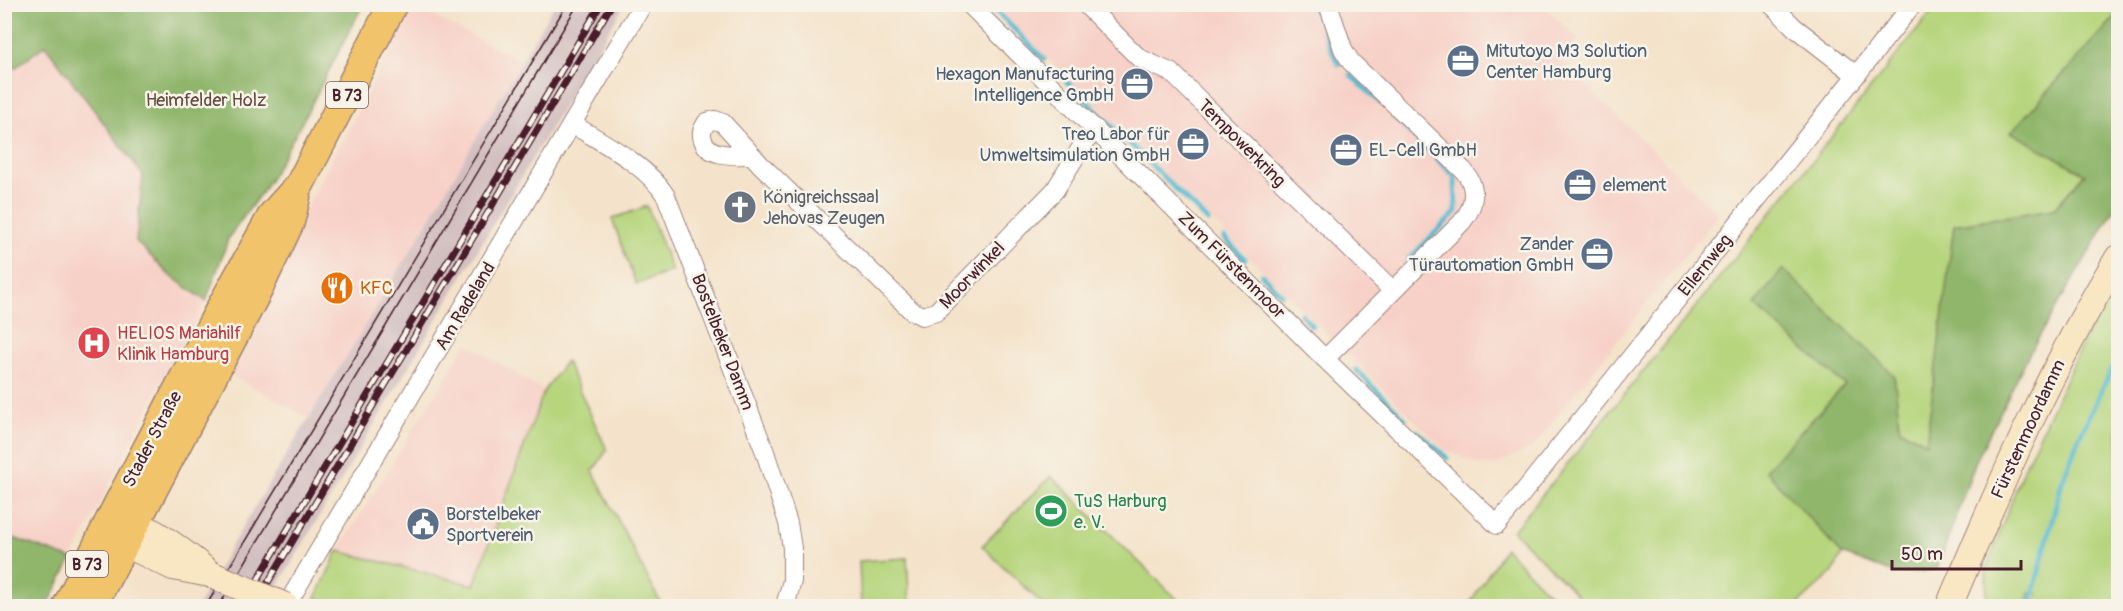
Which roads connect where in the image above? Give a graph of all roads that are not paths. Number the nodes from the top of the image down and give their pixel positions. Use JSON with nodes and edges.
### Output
{"nodes":[{"id":1,"x":393,"y":4,"type":"edge"},
{"id":2,"x":643,"y":4,"type":"edge"},
{"id":3,"x":969,"y":4,"type":"edge"},
{"id":4,"x":1085,"y":4,"type":"edge"},
{"id":5,"x":1328,"y":4,"type":"edge"},
{"id":6,"x":1771,"y":4,"type":"edge"},
{"id":7,"x":1913,"y":4,"type":"edge"},
{"id":8,"x":1856,"y":75,"type":"junction"},
{"id":9,"x":572,"y":124,"type":"junction"},
{"id":10,"x":1096,"y":129,"type":"junction"},
{"id":11,"x":752,"y":155,"type":"dead end"},
{"id":12,"x":2118,"y":258,"type":"edge"},
{"id":13,"x":1393,"y":291,"type":"junction"},
{"id":14,"x":1326,"y":359,"type":"junction"},
{"id":15,"x":1497,"y":525,"type":"joint"},
{"id":16,"x":124,"y":530,"type":"junction"},
{"id":17,"x":67,"y":606,"type":"edge"},
{"id":18,"x":92,"y":606,"type":"edge"},
{"id":19,"x":286,"y":606,"type":"edge"},
{"id":20,"x":785,"y":606,"type":"edge"},
{"id":21,"x":1949,"y":606,"type":"edge"}],
"edges":[{"from":1,"to":16,"type":"main road","name":"Stader Straße","number":"B 73"},
{"from":2,"to":9,"type":"street","name":"Am Radeland"},
{"from":3,"to":10,"type":"street","name":"Zum Fürstenmoor"},
{"from":4,"to":13,"type":"street","name":"Tempowerkring"},
{"from":5,"to":13,"type":"street"},
{"from":6,"to":8,"type":"street"},
{"from":7,"to":8,"type":"street","name":"Ellernweg"},
{"from":8,"to":15,"type":"street","name":"Ellernweg"},
{"from":9,"to":19,"type":"street","name":"Am Radeland"},
{"from":9,"to":20,"type":"street","name":"Bostelbeker Damm"},
{"from":10,"to":11,"type":"street","name":"Moorwinkel"},
{"from":10,"to":14,"type":"street","name":"Zum Fürstenmoor"},
{"from":12,"to":21,"type":"main road","name":"Fürstenmoordamm"},
{"from":13,"to":14,"type":"street"},
{"from":14,"to":15,"type":"street","name":"Zum Fürstenmoor"},
{"from":16,"to":17,"type":"main road","name":"Stader Straße","number":"B 73"},
{"from":16,"to":18,"type":"main road","name":"Stader Straße","number":"B 73"},
{"from":16,"to":19,"type":"main road","bridge":true}]}
